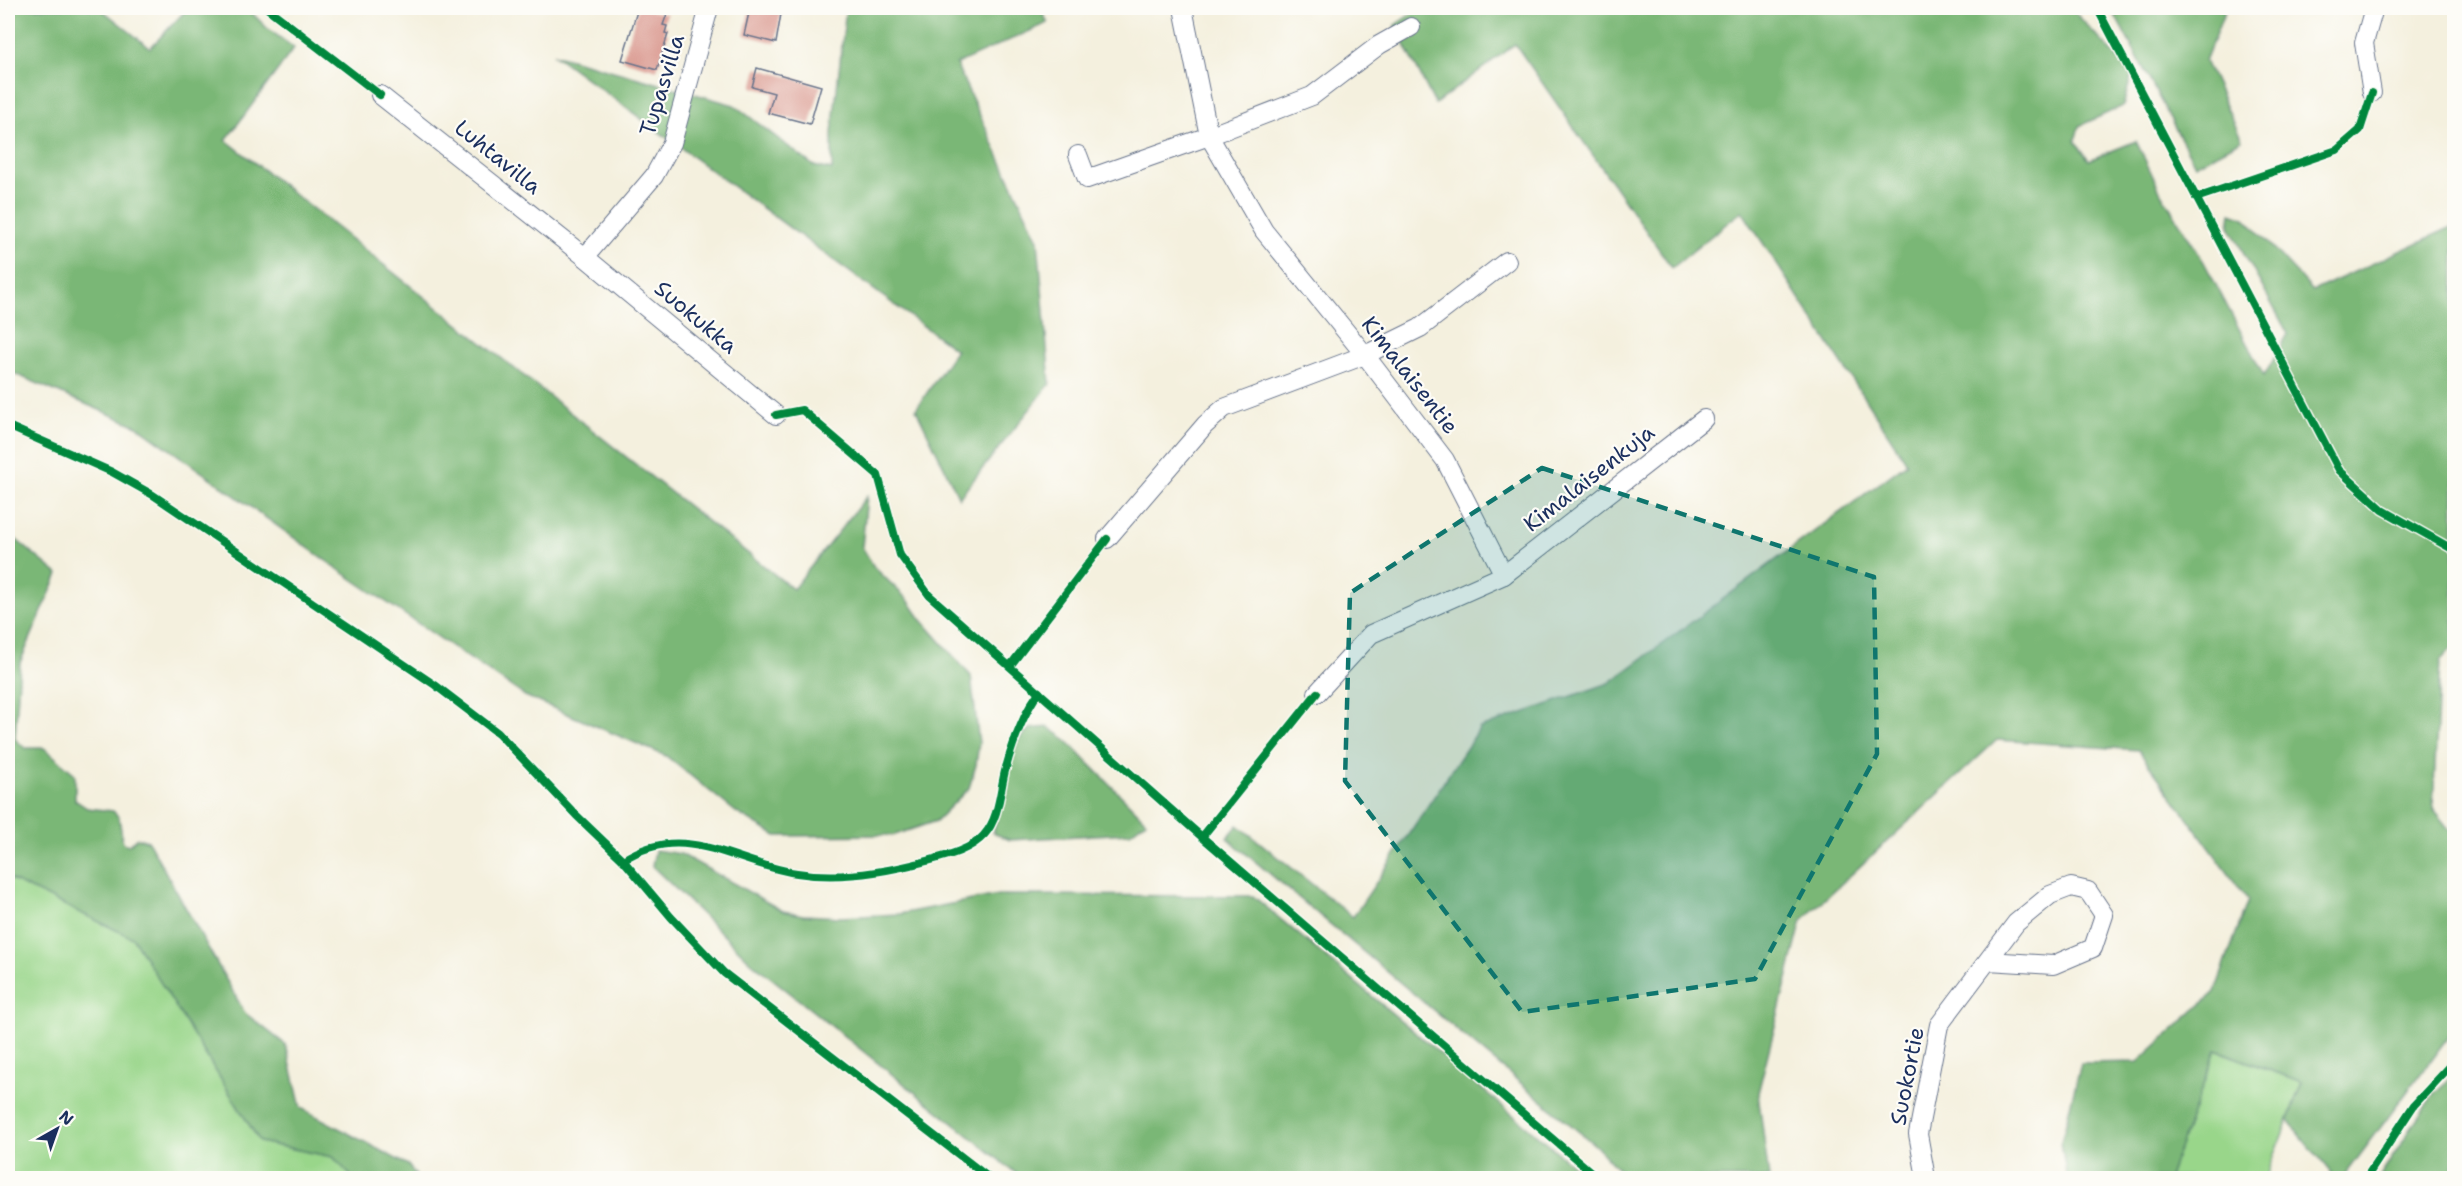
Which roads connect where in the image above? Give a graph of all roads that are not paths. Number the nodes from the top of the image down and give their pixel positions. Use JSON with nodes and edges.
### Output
{"nodes":[{"id":1,"x":709,"y":8,"type":"edge"},
{"id":2,"x":1183,"y":8,"type":"edge"},
{"id":3,"x":2374,"y":8,"type":"edge"},
{"id":4,"x":1411,"y":27,"type":"dead end"},
{"id":5,"x":2372,"y":93,"type":"dead end"},
{"id":6,"x":380,"y":95,"type":"dead end"},
{"id":7,"x":1209,"y":136,"type":"junction"},
{"id":8,"x":1078,"y":154,"type":"dead end"},
{"id":9,"x":585,"y":257,"type":"junction"},
{"id":10,"x":1507,"y":261,"type":"dead end"},
{"id":11,"x":1365,"y":355,"type":"junction"},
{"id":12,"x":776,"y":416,"type":"dead end"},
{"id":13,"x":1704,"y":419,"type":"dead end"},
{"id":14,"x":1107,"y":539,"type":"dead end"},
{"id":15,"x":1504,"y":575,"type":"junction"},
{"id":16,"x":1317,"y":693,"type":"dead end"},
{"id":17,"x":1988,"y":961,"type":"junction"},
{"id":18,"x":1926,"y":1179,"type":"edge"}],
"edges":[{"from":1,"to":9,"type":"street","name":"Tupasvilla"},
{"from":2,"to":7,"type":"street","name":"Kimalaisentie"},
{"from":3,"to":5,"type":"street"},
{"from":4,"to":7,"type":"street"},
{"from":6,"to":9,"type":"street","name":"Luhtavilla"},
{"from":7,"to":8,"type":"street"},
{"from":7,"to":11,"type":"street","name":"Kimalaisentie"},
{"from":9,"to":12,"type":"street","name":"Suokukka"},
{"from":10,"to":11,"type":"street"},
{"from":11,"to":14,"type":"street"},
{"from":11,"to":15,"type":"street","name":"Kimalaisentie"},
{"from":13,"to":15,"type":"street","name":"Kimalaisenkuja"},
{"from":15,"to":16,"type":"street"},
{"from":17,"to":17,"type":"street","name":"Suokortie"},
{"from":17,"to":18,"type":"street","name":"Suokortie"}]}
